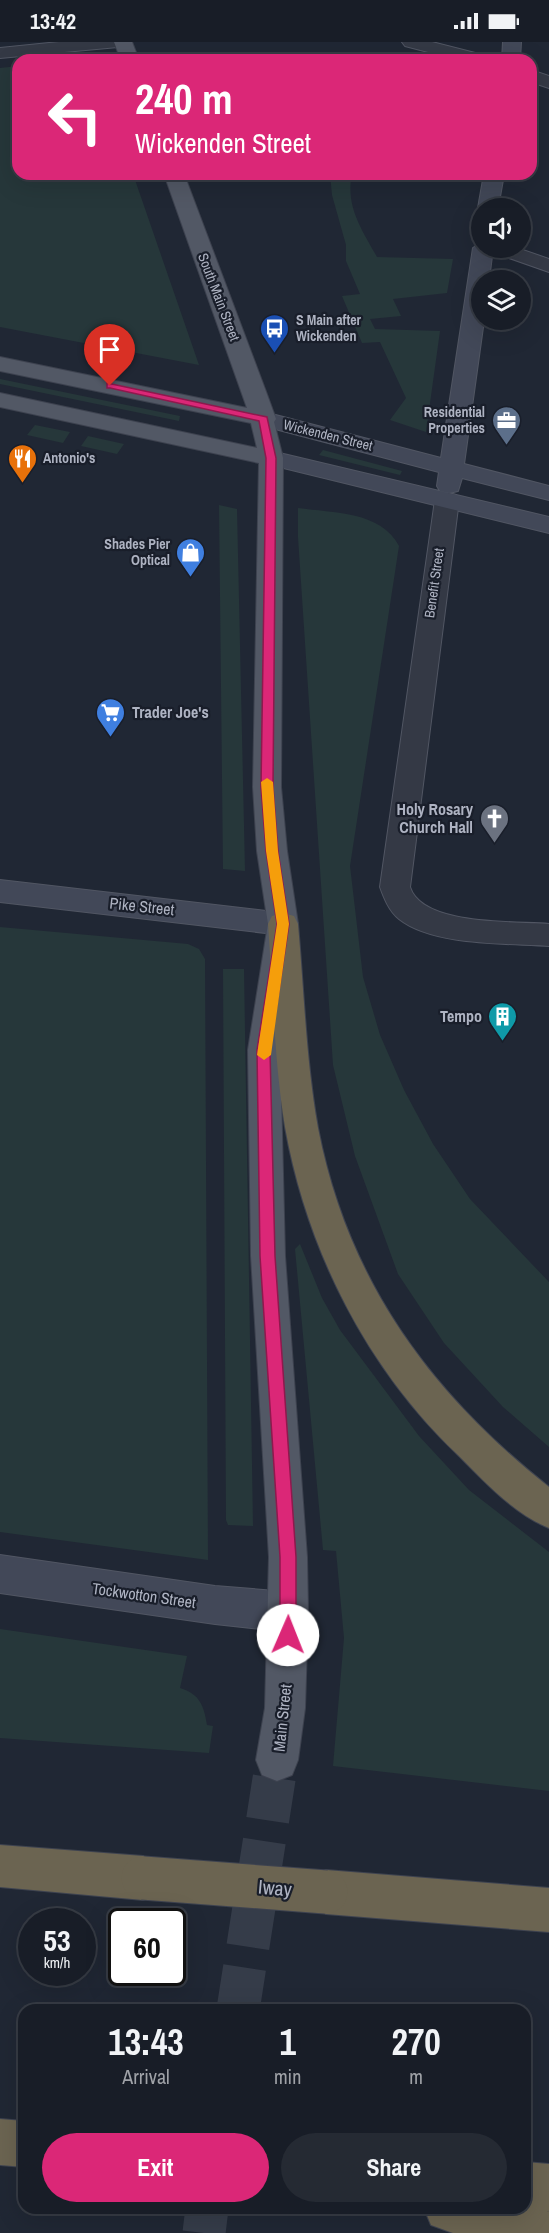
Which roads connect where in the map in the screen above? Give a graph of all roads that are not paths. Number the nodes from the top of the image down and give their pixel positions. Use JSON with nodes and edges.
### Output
{"nodes":[{"id":1,"x":120,"y":42,"type":"edge"},
{"id":2,"x":411,"y":42,"type":"edge"},
{"id":3,"x":0,"y":53,"type":"edge"},
{"id":4,"x":457,"y":54,"type":"edge"},
{"id":5,"x":176,"y":180,"type":"edge"},
{"id":6,"x":493,"y":180,"type":"edge"},
{"id":7,"x":490,"y":198,"type":"edge"},
{"id":8,"x":482,"y":258,"type":"edge"},
{"id":9,"x":527,"y":258,"type":"edge"},
{"id":10,"x":549,"y":266,"type":"edge"},
{"id":11,"x":0,"y":364,"type":"edge"},
{"id":12,"x":0,"y":400,"type":"edge"},
{"id":13,"x":264,"y":419,"type":"junction"},
{"id":14,"x":271,"y":458,"type":"junction"},
{"id":15,"x":452,"y":466,"type":"junction"},
{"id":16,"x":549,"y":493,"type":"edge"},
{"id":17,"x":447,"y":500,"type":"junction"},
{"id":18,"x":549,"y":525,"type":"edge"},
{"id":19,"x":0,"y":891,"type":"edge"},
{"id":20,"x":283,"y":924,"type":"junction"},
{"id":21,"x":549,"y":935,"type":"edge"},
{"id":22,"x":549,"y":1510,"type":"edge"},
{"id":23,"x":0,"y":1574,"type":"edge"},
{"id":24,"x":288,"y":1612,"type":"junction"},
{"id":25,"x":277,"y":1760,"type":"tunnel mouth"},
{"id":26,"x":0,"y":1866,"type":"edge"},
{"id":27,"x":549,"y":1910,"type":"edge"},
{"id":28,"x":0,"y":2142,"type":"edge"},
{"id":29,"x":18,"y":2144,"type":"edge"},
{"id":30,"x":531,"y":2186,"type":"edge"},
{"id":31,"x":549,"y":2188,"type":"edge"},
{"id":32,"x":470,"y":2214,"type":"edge"},
{"id":33,"x":541,"y":2233,"type":"edge"}],
"edges":[{"from":1,"to":3,"type":"street"},
{"from":2,"to":4,"type":"street"},
{"from":5,"to":13,"type":"main road","name":"South Main Street"},
{"from":6,"to":7,"type":"main road"},
{"from":8,"to":15,"type":"main road","name":"Benefit Street"},
{"from":9,"to":10,"type":"street"},
{"from":11,"to":13,"type":"main road","name":"Wickenden Street"},
{"from":12,"to":14,"type":"main road"},
{"from":13,"to":14,"type":"main road","name":"Main Street"},
{"from":13,"to":15,"type":"main road","name":"Wickenden Street"},
{"from":14,"to":17,"type":"main road"},
{"from":14,"to":20,"type":"main road","name":"Main Street"},
{"from":15,"to":16,"type":"main road","name":"Wickenden Street"},
{"from":15,"to":17,"type":"main road","name":"Benefit Street"},
{"from":17,"to":18,"type":"main road"},
{"from":17,"to":21,"type":"street","name":"Benefit Street"},
{"from":19,"to":20,"type":"main road","name":"Pike Street"},
{"from":20,"to":22,"type":"highway"},
{"from":20,"to":24,"type":"main road","name":"Main Street"},
{"from":23,"to":24,"type":"main road","name":"Tockwotton Street"},
{"from":24,"to":25,"type":"main road","name":"Main Street"},
{"from":26,"to":27,"type":"highway","name":"Iway","bridge":true},
{"from":28,"to":29,"type":"highway"},
{"from":30,"to":31,"type":"highway"},
{"from":32,"to":33,"type":"highway"}]}
